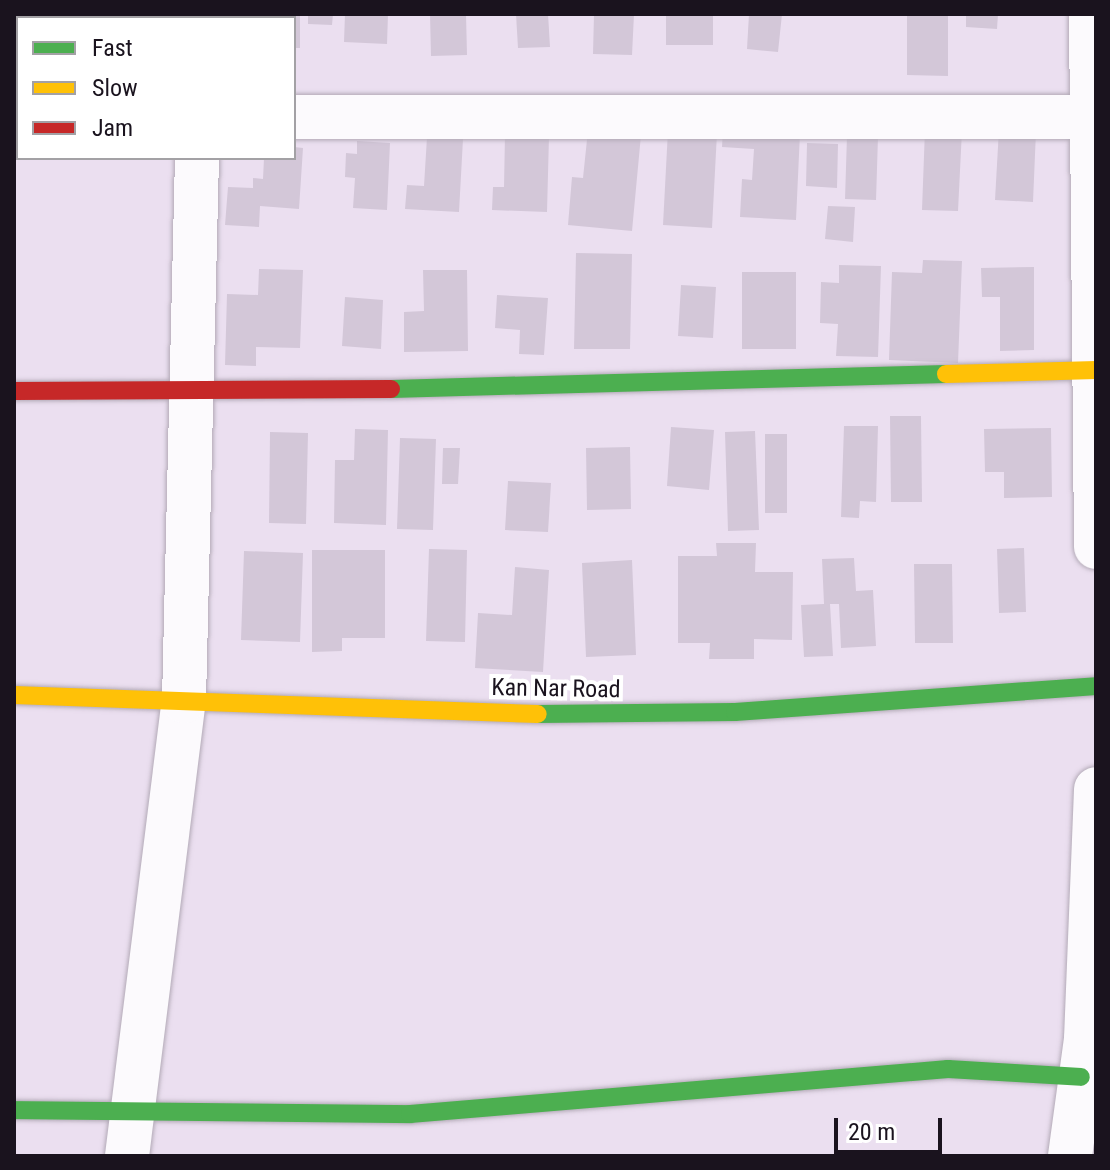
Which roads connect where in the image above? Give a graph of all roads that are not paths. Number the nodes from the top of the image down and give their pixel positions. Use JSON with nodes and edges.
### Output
{"nodes":[{"id":1,"x":1091,"y":14,"type":"edge"},
{"id":2,"x":296,"y":117,"type":"edge"},
{"id":3,"x":1092,"y":117,"type":"edge"},
{"id":4,"x":197,"y":160,"type":"edge"},
{"id":5,"x":1093,"y":370,"type":"edge"},
{"id":6,"x":14,"y":391,"type":"edge"},
{"id":7,"x":195,"y":394,"type":"junction"},
{"id":8,"x":1096,"y":547,"type":"edge"},
{"id":9,"x":1096,"y":686,"type":"edge"},
{"id":10,"x":14,"y":695,"type":"edge"},
{"id":11,"x":184,"y":701,"type":"junction"},
{"id":12,"x":1096,"y":789,"type":"edge"},
{"id":13,"x":1087,"y":1053,"type":"edge"},
{"id":14,"x":14,"y":1110,"type":"edge"},
{"id":15,"x":128,"y":1136,"type":"edge"},
{"id":16,"x":1070,"y":1156,"type":"edge"}],
"edges":[{"from":1,"to":3,"type":"street"},
{"from":2,"to":3,"type":"street"},
{"from":3,"to":5,"type":"street"},
{"from":4,"to":7,"type":"street"},
{"from":5,"to":7,"type":"street"},
{"from":5,"to":8,"type":"street"},
{"from":6,"to":7,"type":"street"},
{"from":7,"to":11,"type":"street"},
{"from":9,"to":11,"type":"street","name":"Kan Nar Road"},
{"from":10,"to":11,"type":"street","name":"Kan Nar Road"},
{"from":11,"to":15,"type":"street"},
{"from":12,"to":13,"type":"street"},
{"from":13,"to":15,"type":"street"},
{"from":13,"to":16,"type":"street"},
{"from":14,"to":15,"type":"street"}]}
